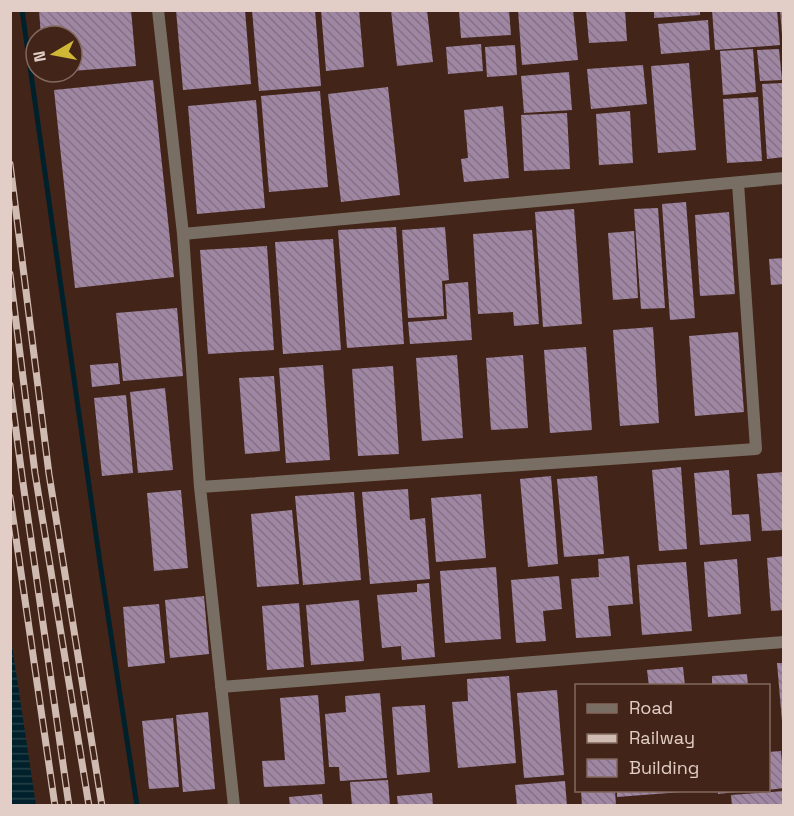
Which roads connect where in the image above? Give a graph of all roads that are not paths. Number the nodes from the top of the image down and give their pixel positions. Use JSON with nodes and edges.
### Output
{"nodes":[{"id":1,"x":158,"y":10,"type":"edge"},
{"id":2,"x":783,"y":178,"type":"edge"},
{"id":3,"x":738,"y":183,"type":"junction"},
{"id":4,"x":183,"y":234,"type":"junction"},
{"id":5,"x":200,"y":487,"type":"junction"},
{"id":6,"x":783,"y":642,"type":"edge"},
{"id":7,"x":221,"y":687,"type":"junction"},
{"id":8,"x":234,"y":806,"type":"edge"}],
"edges":[{"from":1,"to":4,"type":"street"},
{"from":2,"to":3,"type":"street"},
{"from":3,"to":4,"type":"street"},
{"from":3,"to":5,"type":"street"},
{"from":4,"to":5,"type":"street"},
{"from":5,"to":7,"type":"street"},
{"from":6,"to":7,"type":"street"},
{"from":7,"to":8,"type":"street"}]}
